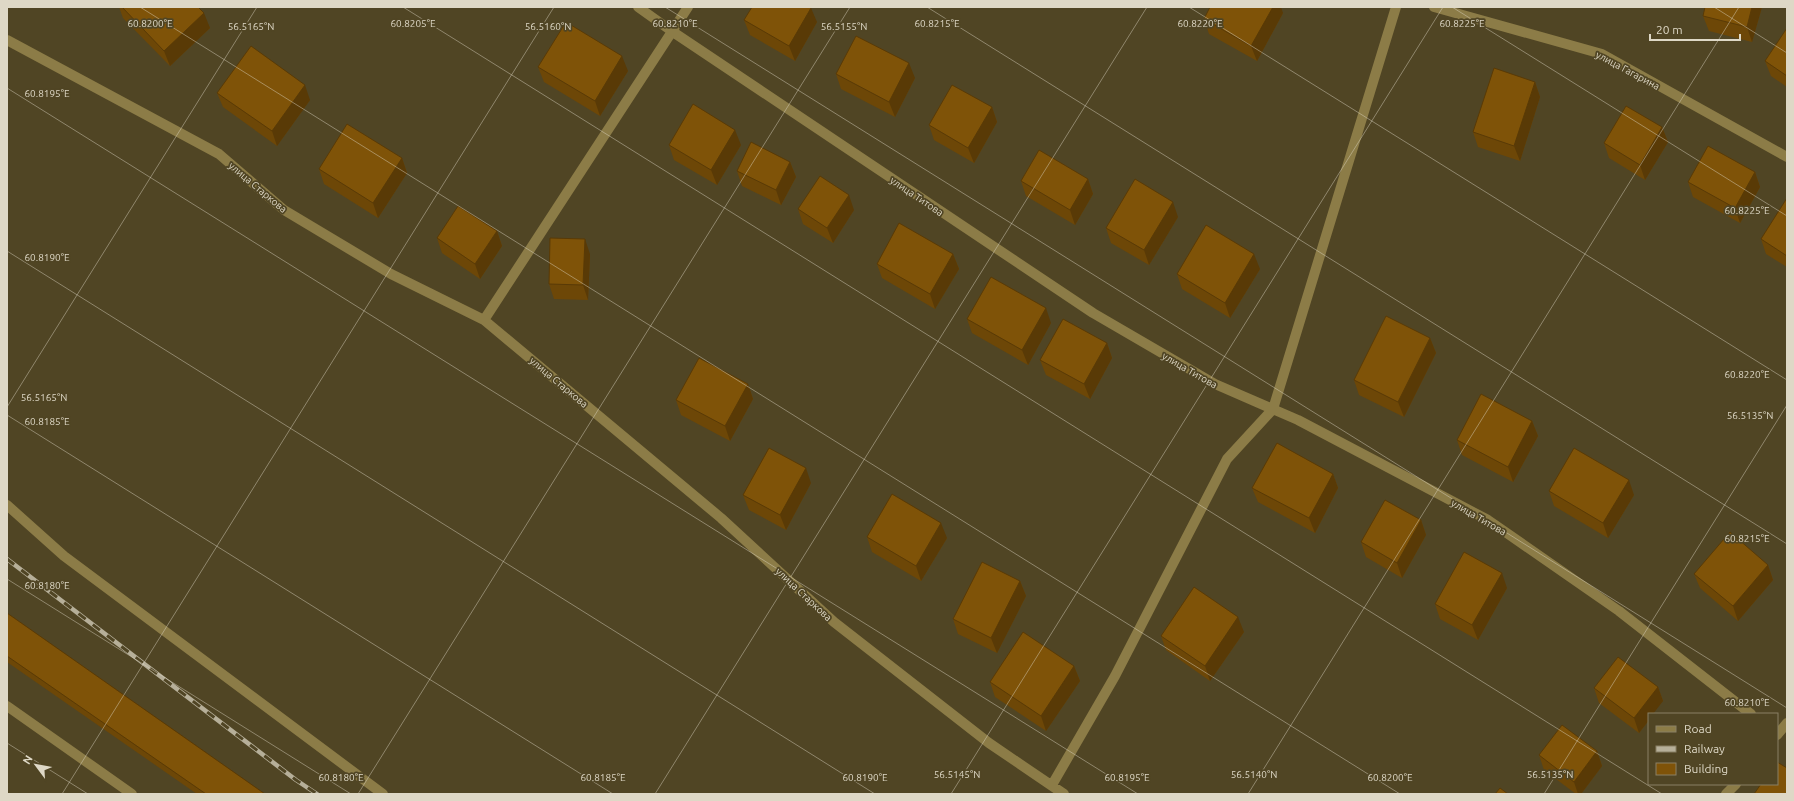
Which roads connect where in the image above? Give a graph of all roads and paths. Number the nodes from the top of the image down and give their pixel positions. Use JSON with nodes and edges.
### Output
{"nodes":[{"id":1,"x":638,"y":7,"type":"edge"},
{"id":2,"x":688,"y":7,"type":"edge"},
{"id":3,"x":1396,"y":7,"type":"edge"},
{"id":4,"x":1434,"y":7,"type":"edge"},
{"id":5,"x":673,"y":32,"type":"junction"},
{"id":6,"x":7,"y":40,"type":"edge"},
{"id":7,"x":1787,"y":157,"type":"edge"},
{"id":8,"x":484,"y":320,"type":"junction"},
{"id":9,"x":1273,"y":409,"type":"junction"},
{"id":10,"x":7,"y":505,"type":"edge"},
{"id":11,"x":7,"y":706,"type":"edge"},
{"id":12,"x":1750,"y":713,"type":"edge"},
{"id":13,"x":1787,"y":723,"type":"edge"},
{"id":14,"x":1778,"y":734,"type":"edge"},
{"id":15,"x":1052,"y":785,"type":"junction"},
{"id":16,"x":1735,"y":785,"type":"edge"},
{"id":17,"x":132,"y":794,"type":"edge"},
{"id":18,"x":383,"y":794,"type":"edge"},
{"id":19,"x":1064,"y":794,"type":"edge"},
{"id":20,"x":1726,"y":794,"type":"edge"}],
"edges":[{"from":1,"to":5,"type":"street","name":"улица Титова"},
{"from":2,"to":5,"type":"street"},
{"from":3,"to":9,"type":"street"},
{"from":4,"to":7,"type":"street","name":"улица Гагарина"},
{"from":5,"to":8,"type":"street"},
{"from":5,"to":9,"type":"street","name":"улица Титова"},
{"from":6,"to":8,"type":"street","name":"улица Старкова"},
{"from":8,"to":15,"type":"street","name":"улица Старкова"},
{"from":9,"to":12,"type":"street","name":"улица Титова"},
{"from":9,"to":15,"type":"street"},
{"from":10,"to":18,"type":"street"},
{"from":11,"to":17,"type":"street"},
{"from":13,"to":14,"type":"street"},
{"from":15,"to":19,"type":"street","name":"улица Старкова"},
{"from":16,"to":20,"type":"street"}]}
